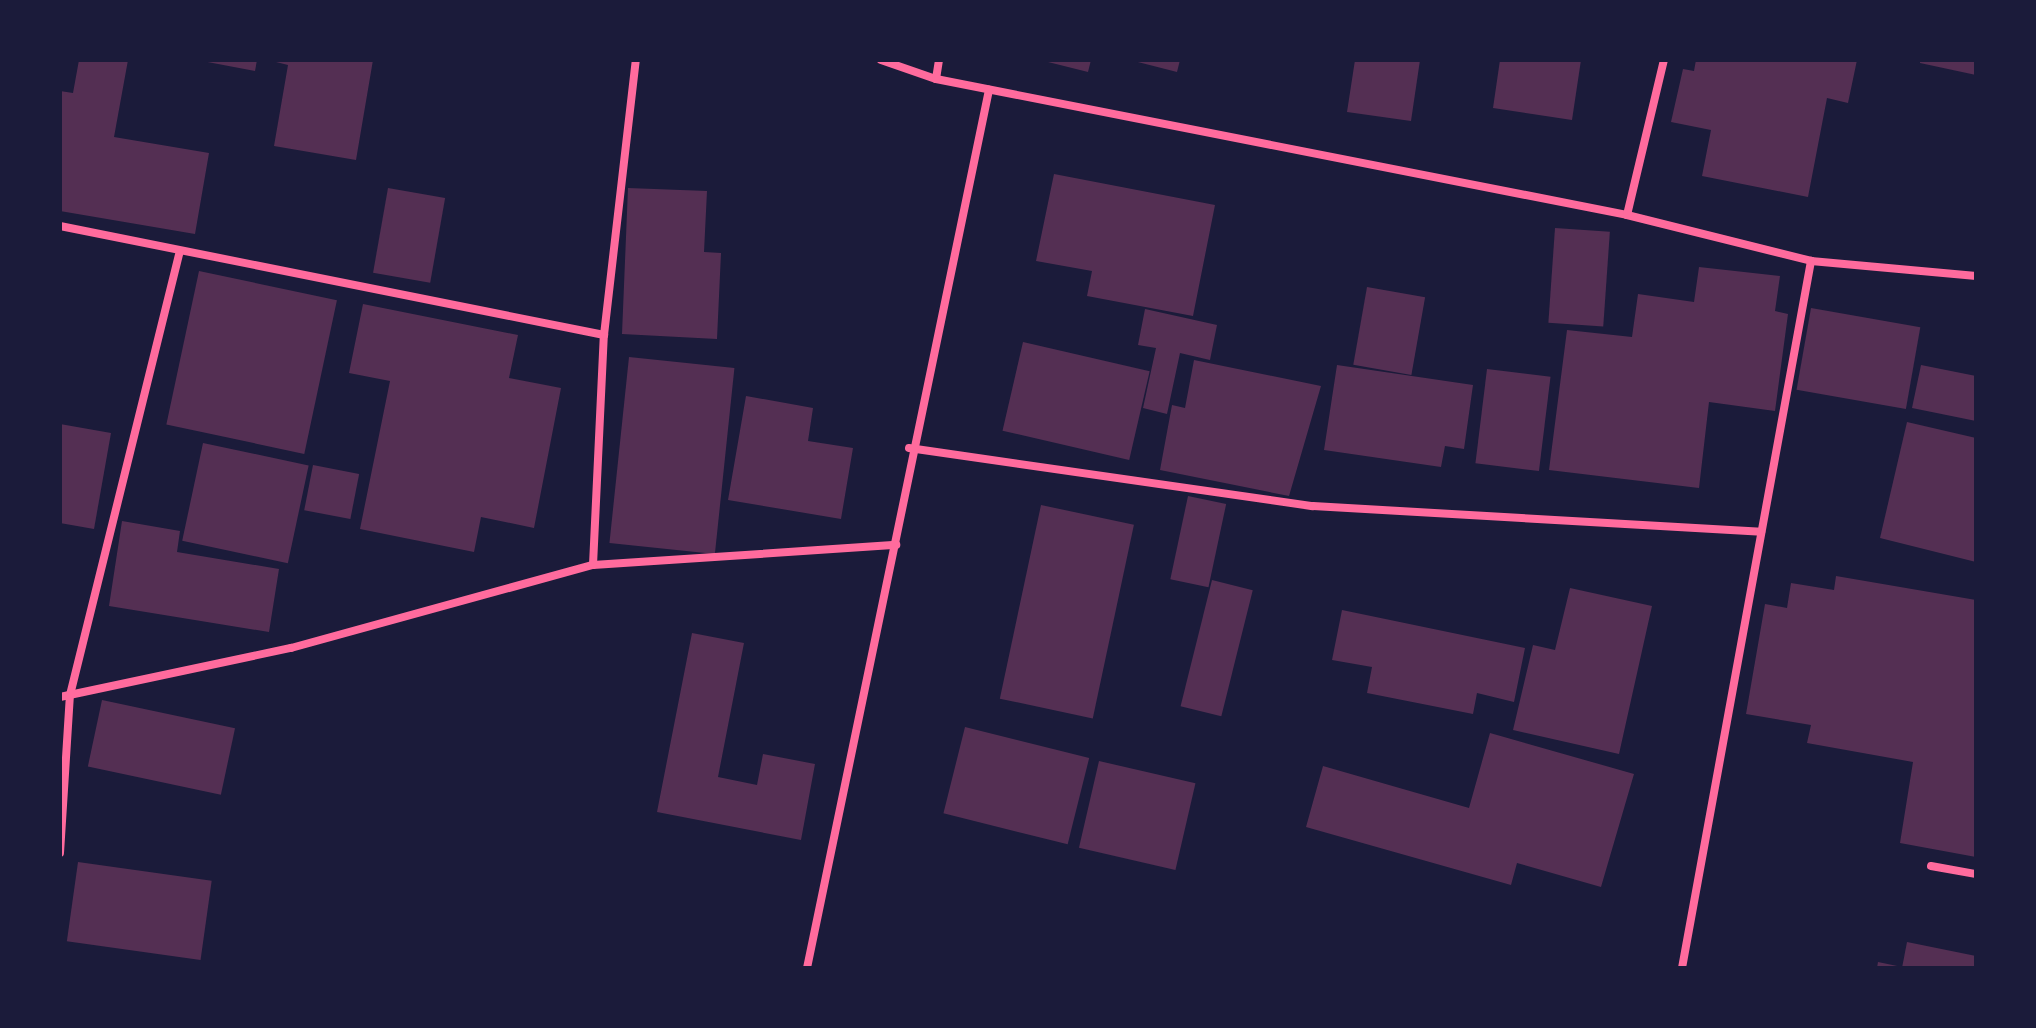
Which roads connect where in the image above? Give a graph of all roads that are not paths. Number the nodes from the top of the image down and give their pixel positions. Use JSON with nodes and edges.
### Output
{"nodes":[{"id":1,"x":636,"y":60,"type":"edge"},
{"id":2,"x":881,"y":60,"type":"edge"},
{"id":3,"x":939,"y":60,"type":"edge"},
{"id":4,"x":1664,"y":60,"type":"edge"},
{"id":5,"x":936,"y":79,"type":"junction"},
{"id":6,"x":989,"y":90,"type":"junction"},
{"id":7,"x":1627,"y":215,"type":"junction"},
{"id":8,"x":60,"y":226,"type":"edge"},
{"id":9,"x":180,"y":252,"type":"junction"},
{"id":10,"x":1811,"y":261,"type":"junction"},
{"id":11,"x":1976,"y":276,"type":"edge"},
{"id":12,"x":604,"y":335,"type":"junction"},
{"id":13,"x":909,"y":448,"type":"junction"},
{"id":14,"x":1761,"y":532,"type":"junction"},
{"id":15,"x":896,"y":545,"type":"junction"},
{"id":16,"x":593,"y":565,"type":"junction"},
{"id":17,"x":65,"y":696,"type":"edge"},
{"id":18,"x":60,"y":853,"type":"edge"},
{"id":19,"x":1931,"y":866,"type":"dead end"},
{"id":20,"x":1976,"y":874,"type":"edge"},
{"id":21,"x":807,"y":968,"type":"edge"},
{"id":22,"x":1682,"y":968,"type":"edge"}],
"edges":[{"from":1,"to":12,"type":"street"},
{"from":2,"to":5,"type":"street"},
{"from":3,"to":5,"type":"street"},
{"from":4,"to":7,"type":"street"},
{"from":5,"to":6,"type":"street"},
{"from":6,"to":7,"type":"street"},
{"from":6,"to":13,"type":"street"},
{"from":7,"to":10,"type":"street"},
{"from":8,"to":9,"type":"street"},
{"from":9,"to":12,"type":"street"},
{"from":9,"to":17,"type":"street"},
{"from":10,"to":11,"type":"street"},
{"from":10,"to":14,"type":"street"},
{"from":12,"to":16,"type":"street"},
{"from":13,"to":14,"type":"street"},
{"from":13,"to":15,"type":"street"},
{"from":14,"to":22,"type":"street"},
{"from":15,"to":16,"type":"street"},
{"from":15,"to":21,"type":"street"},
{"from":16,"to":17,"type":"street"},
{"from":17,"to":18,"type":"street"},
{"from":19,"to":20,"type":"street"}]}
